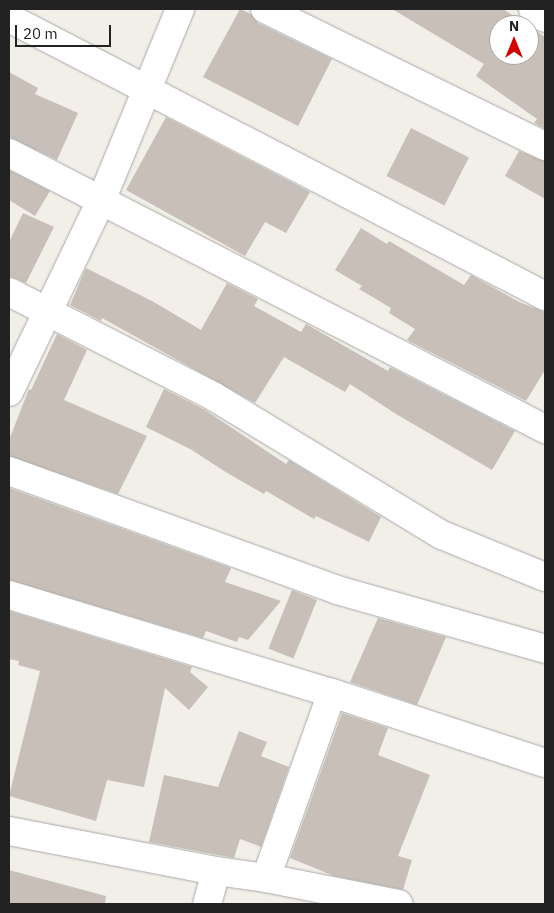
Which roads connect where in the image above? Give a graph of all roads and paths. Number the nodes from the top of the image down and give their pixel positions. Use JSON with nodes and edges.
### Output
{"nodes":[{"id":1,"x":180,"y":9,"type":"edge"},
{"id":2,"x":265,"y":9,"type":"edge"},
{"id":3,"x":533,"y":9,"type":"edge"},
{"id":4,"x":9,"y":18,"type":"edge"},
{"id":5,"x":545,"y":18,"type":"edge"},
{"id":6,"x":147,"y":88,"type":"junction"},
{"id":7,"x":545,"y":146,"type":"edge"},
{"id":8,"x":9,"y":153,"type":"edge"},
{"id":9,"x":101,"y":201,"type":"junction"},
{"id":10,"x":9,"y":292,"type":"edge"},
{"id":11,"x":545,"y":296,"type":"edge"},
{"id":12,"x":46,"y":311,"type":"junction"},
{"id":13,"x":9,"y":392,"type":"edge"},
{"id":14,"x":545,"y":429,"type":"edge"},
{"id":15,"x":9,"y":471,"type":"edge"},
{"id":16,"x":545,"y":577,"type":"edge"},
{"id":17,"x":9,"y":595,"type":"edge"},
{"id":18,"x":545,"y":649,"type":"edge"},
{"id":19,"x":332,"y":693,"type":"junction"},
{"id":20,"x":545,"y":763,"type":"edge"},
{"id":21,"x":9,"y":831,"type":"edge"},
{"id":22,"x":216,"y":871,"type":"junction"},
{"id":23,"x":266,"y":878,"type":"junction"},
{"id":24,"x":207,"y":904,"type":"edge"},
{"id":25,"x":398,"y":904,"type":"edge"}],
"edges":[{"from":1,"to":6,"type":"street"},
{"from":2,"to":7,"type":"street"},
{"from":3,"to":5,"type":"street"},
{"from":4,"to":6,"type":"street"},
{"from":6,"to":9,"type":"street"},
{"from":6,"to":11,"type":"street"},
{"from":8,"to":9,"type":"street"},
{"from":9,"to":12,"type":"street"},
{"from":9,"to":14,"type":"street"},
{"from":10,"to":12,"type":"street"},
{"from":12,"to":13,"type":"street"},
{"from":12,"to":16,"type":"street"},
{"from":15,"to":18,"type":"street"},
{"from":17,"to":19,"type":"street"},
{"from":19,"to":20,"type":"street"},
{"from":19,"to":23,"type":"street"},
{"from":21,"to":22,"type":"street"},
{"from":22,"to":23,"type":"street"},
{"from":22,"to":24,"type":"street"},
{"from":23,"to":25,"type":"street"}]}
